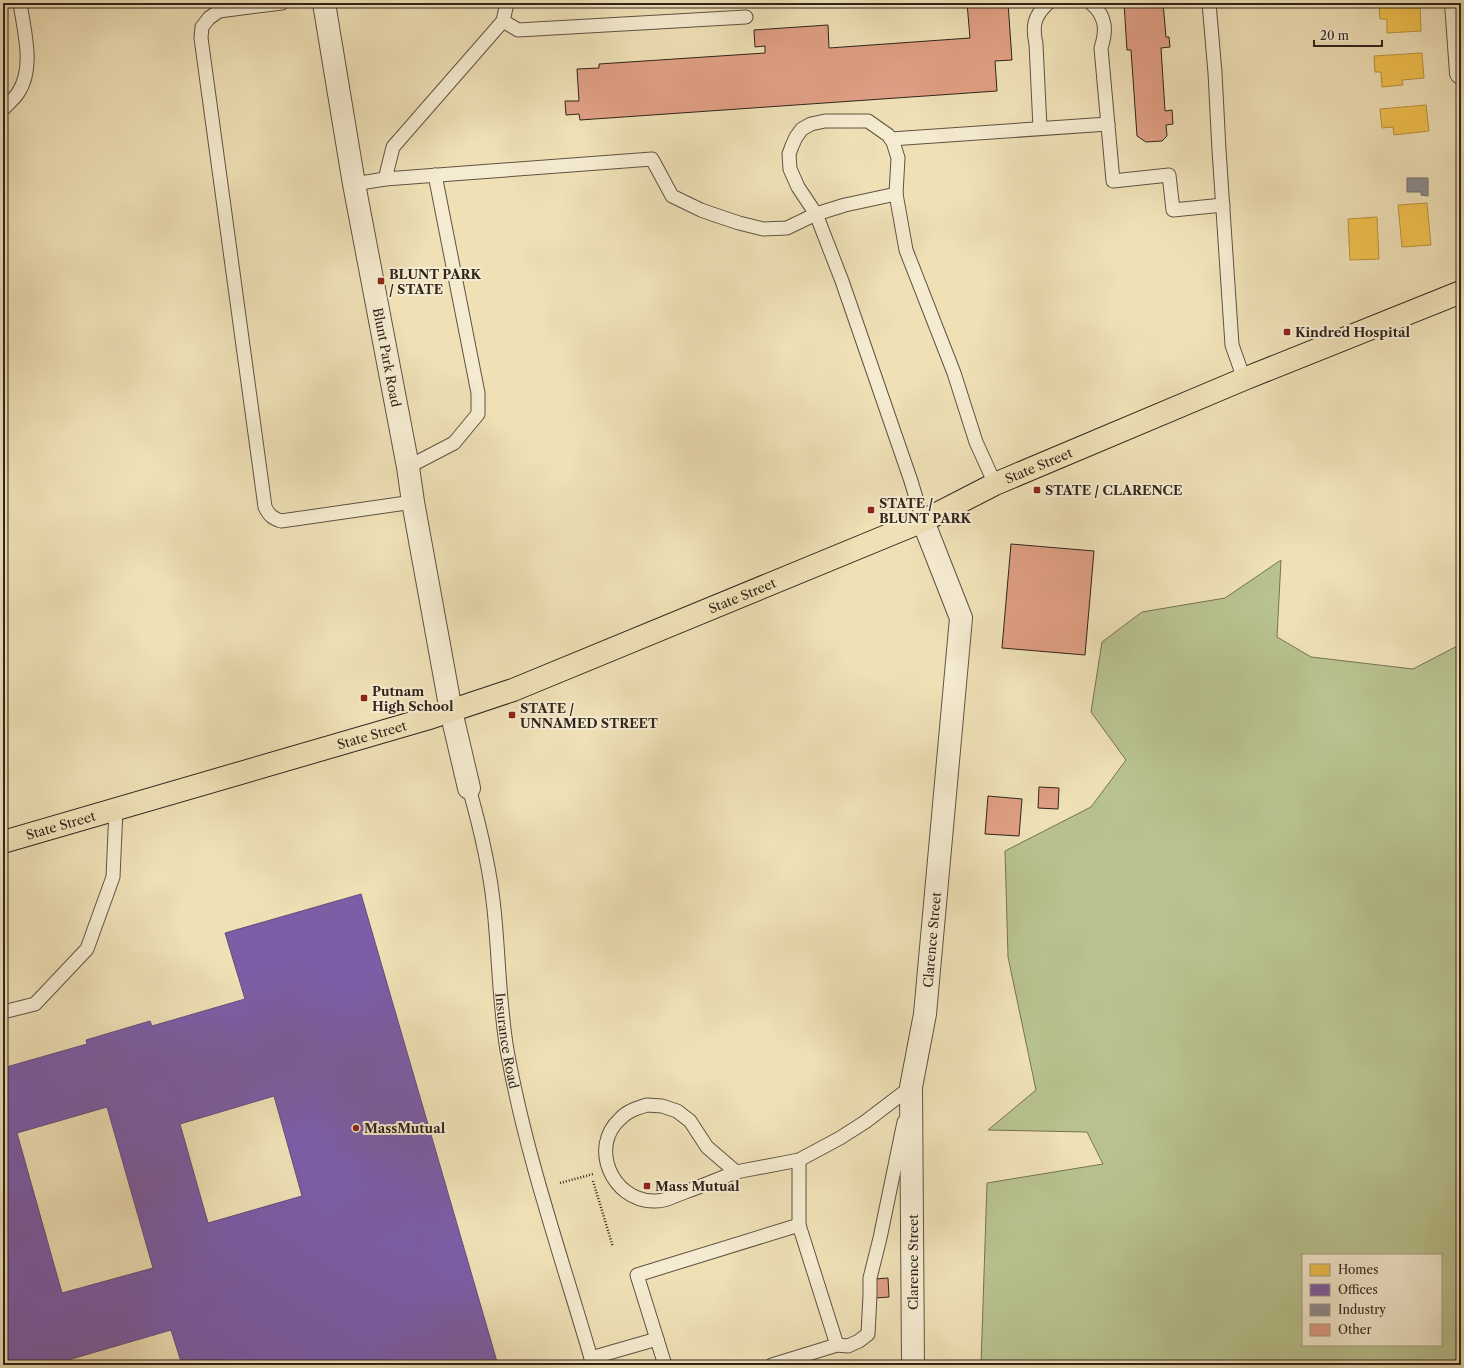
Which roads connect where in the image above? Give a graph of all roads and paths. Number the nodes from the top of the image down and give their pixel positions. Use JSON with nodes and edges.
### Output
{"nodes":[{"id":1,"x":20,"y":3,"type":"edge"},
{"id":2,"x":282,"y":3,"type":"edge"},
{"id":3,"x":324,"y":3,"type":"edge"},
{"id":4,"x":507,"y":3,"type":"edge"},
{"id":5,"x":1048,"y":3,"type":"edge"},
{"id":6,"x":1091,"y":3,"type":"edge"},
{"id":7,"x":1209,"y":3,"type":"edge"},
{"id":8,"x":1456,"y":3,"type":"edge"},
{"id":9,"x":746,"y":17,"type":"dead end"},
{"id":10,"x":504,"y":21,"type":"junction"},
{"id":11,"x":1461,"y":73,"type":"edge"},
{"id":12,"x":3,"y":109,"type":"edge"},
{"id":13,"x":1108,"y":124,"type":"junction"},
{"id":14,"x":1040,"y":128,"type":"junction"},
{"id":15,"x":891,"y":139,"type":"junction"},
{"id":16,"x":435,"y":175,"type":"junction"},
{"id":17,"x":385,"y":179,"type":"junction"},
{"id":18,"x":354,"y":184,"type":"junction"},
{"id":19,"x":896,"y":194,"type":"junction"},
{"id":20,"x":1223,"y":205,"type":"junction"},
{"id":21,"x":816,"y":214,"type":"junction"},
{"id":22,"x":1461,"y":292,"type":"edge"},
{"id":23,"x":1244,"y":379,"type":"junction"},
{"id":24,"x":408,"y":467,"type":"junction"},
{"id":25,"x":995,"y":484,"type":"junction"},
{"id":26,"x":413,"y":502,"type":"junction"},
{"id":27,"x":923,"y":521,"type":"junction"},
{"id":28,"x":451,"y":711,"type":"junction"},
{"id":29,"x":469,"y":788,"type":"joint"},
{"id":30,"x":116,"y":809,"type":"junction"},
{"id":31,"x":3,"y":842,"type":"edge"},
{"id":32,"x":3,"y":1012,"type":"edge"},
{"id":33,"x":912,"y":1087,"type":"junction"},
{"id":34,"x":799,"y":1160,"type":"junction"},
{"id":35,"x":609,"y":1169,"type":"junction"},
{"id":36,"x":736,"y":1172,"type":"junction"},
{"id":37,"x":591,"y":1174,"type":"junction"},
{"id":38,"x":560,"y":1183,"type":"dead end"},
{"id":39,"x":799,"y":1225,"type":"junction"},
{"id":40,"x":613,"y":1248,"type":"dead end"},
{"id":41,"x":657,"y":1339,"type":"junction"},
{"id":42,"x":837,"y":1345,"type":"junction"},
{"id":43,"x":592,"y":1361,"type":"edge"},
{"id":44,"x":665,"y":1365,"type":"edge"},
{"id":45,"x":772,"y":1365,"type":"edge"},
{"id":46,"x":913,"y":1365,"type":"edge"}],
"edges":[{"from":1,"to":12,"type":"lane"},
{"from":2,"to":26,"type":"lane"},
{"from":3,"to":18,"type":"street","name":"Blunt Park Road"},
{"from":4,"to":10,"type":"lane"},
{"from":5,"to":14,"type":"lane"},
{"from":6,"to":13,"type":"lane"},
{"from":7,"to":20,"type":"lane"},
{"from":8,"to":11,"type":"street"},
{"from":9,"to":10,"type":"lane"},
{"from":10,"to":17,"type":"lane"},
{"from":13,"to":14,"type":"lane"},
{"from":13,"to":20,"type":"lane"},
{"from":14,"to":15,"type":"lane"},
{"from":15,"to":19,"type":"lane"},
{"from":15,"to":21,"type":"lane"},
{"from":16,"to":17,"type":"lane"},
{"from":16,"to":21,"type":"lane"},
{"from":16,"to":24,"type":"lane"},
{"from":17,"to":18,"type":"lane"},
{"from":18,"to":24,"type":"street","name":"Blunt Park Road"},
{"from":19,"to":21,"type":"lane"},
{"from":19,"to":25,"type":"lane"},
{"from":20,"to":23,"type":"lane"},
{"from":21,"to":27,"type":"lane"},
{"from":22,"to":23,"type":"main road","name":"State Street"},
{"from":23,"to":25,"type":"main road","name":"State Street"},
{"from":24,"to":26,"type":"street","name":"Blunt Park Road"},
{"from":25,"to":27,"type":"main road","name":"State Street"},
{"from":26,"to":28,"type":"street","name":"Blunt Park Road"},
{"from":27,"to":28,"type":"main road","name":"State Street"},
{"from":27,"to":33,"type":"street","name":"Clarence Street"},
{"from":28,"to":29,"type":"street","name":"Insurance Road"},
{"from":28,"to":30,"type":"main road","name":"State Street"},
{"from":29,"to":43,"type":"lane","name":"Insurance Road"},
{"from":30,"to":31,"type":"main road","name":"State Street"},
{"from":30,"to":32,"type":"lane"},
{"from":33,"to":34,"type":"lane"},
{"from":33,"to":42,"type":"lane"},
{"from":33,"to":46,"type":"street","name":"Clarence Street"},
{"from":34,"to":36,"type":"lane"},
{"from":34,"to":39,"type":"lane"},
{"from":35,"to":36,"type":"lane"},
{"from":35,"to":36,"type":"lane"},
{"from":35,"to":37,"type":"path"},
{"from":37,"to":38,"type":"path"},
{"from":37,"to":40,"type":"path"},
{"from":39,"to":41,"type":"lane"},
{"from":39,"to":42,"type":"lane"},
{"from":41,"to":43,"type":"lane"},
{"from":41,"to":44,"type":"lane"},
{"from":42,"to":45,"type":"lane"}]}
